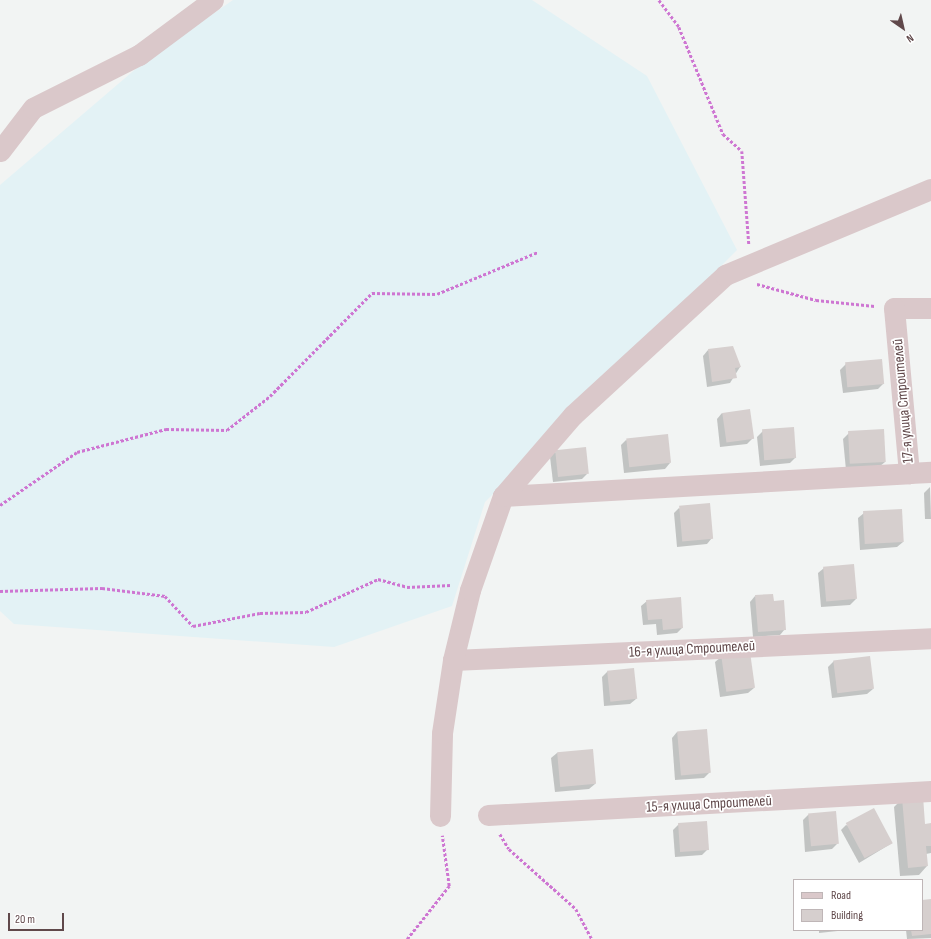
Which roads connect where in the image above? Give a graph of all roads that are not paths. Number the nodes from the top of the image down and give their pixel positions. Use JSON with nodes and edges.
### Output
{"nodes":[{"id":1,"x":213,"y":0,"type":"edge"},
{"id":2,"x":0,"y":151,"type":"edge"},
{"id":3,"x":931,"y":189,"type":"edge"},
{"id":4,"x":931,"y":308,"type":"edge"},
{"id":5,"x":931,"y":472,"type":"edge"},
{"id":6,"x":909,"y":473,"type":"junction"},
{"id":7,"x":503,"y":496,"type":"junction"},
{"id":8,"x":931,"y":638,"type":"edge"},
{"id":9,"x":453,"y":660,"type":"junction"},
{"id":10,"x":931,"y":792,"type":"edge"},
{"id":11,"x":488,"y":815,"type":"road end"},
{"id":12,"x":440,"y":816,"type":"road end"}],
"edges":[{"from":1,"to":2,"type":"street"},
{"from":3,"to":7,"type":"street"},
{"from":4,"to":6,"type":"street","name":"17-я улица Строителей"},
{"from":5,"to":6,"type":"street","name":"17-я улица Строителей"},
{"from":6,"to":7,"type":"street"},
{"from":7,"to":9,"type":"street"},
{"from":8,"to":9,"type":"street","name":"16-я улица Строителей"},
{"from":9,"to":12,"type":"street"},
{"from":10,"to":11,"type":"street","name":"15-я улица Строителей"}]}
